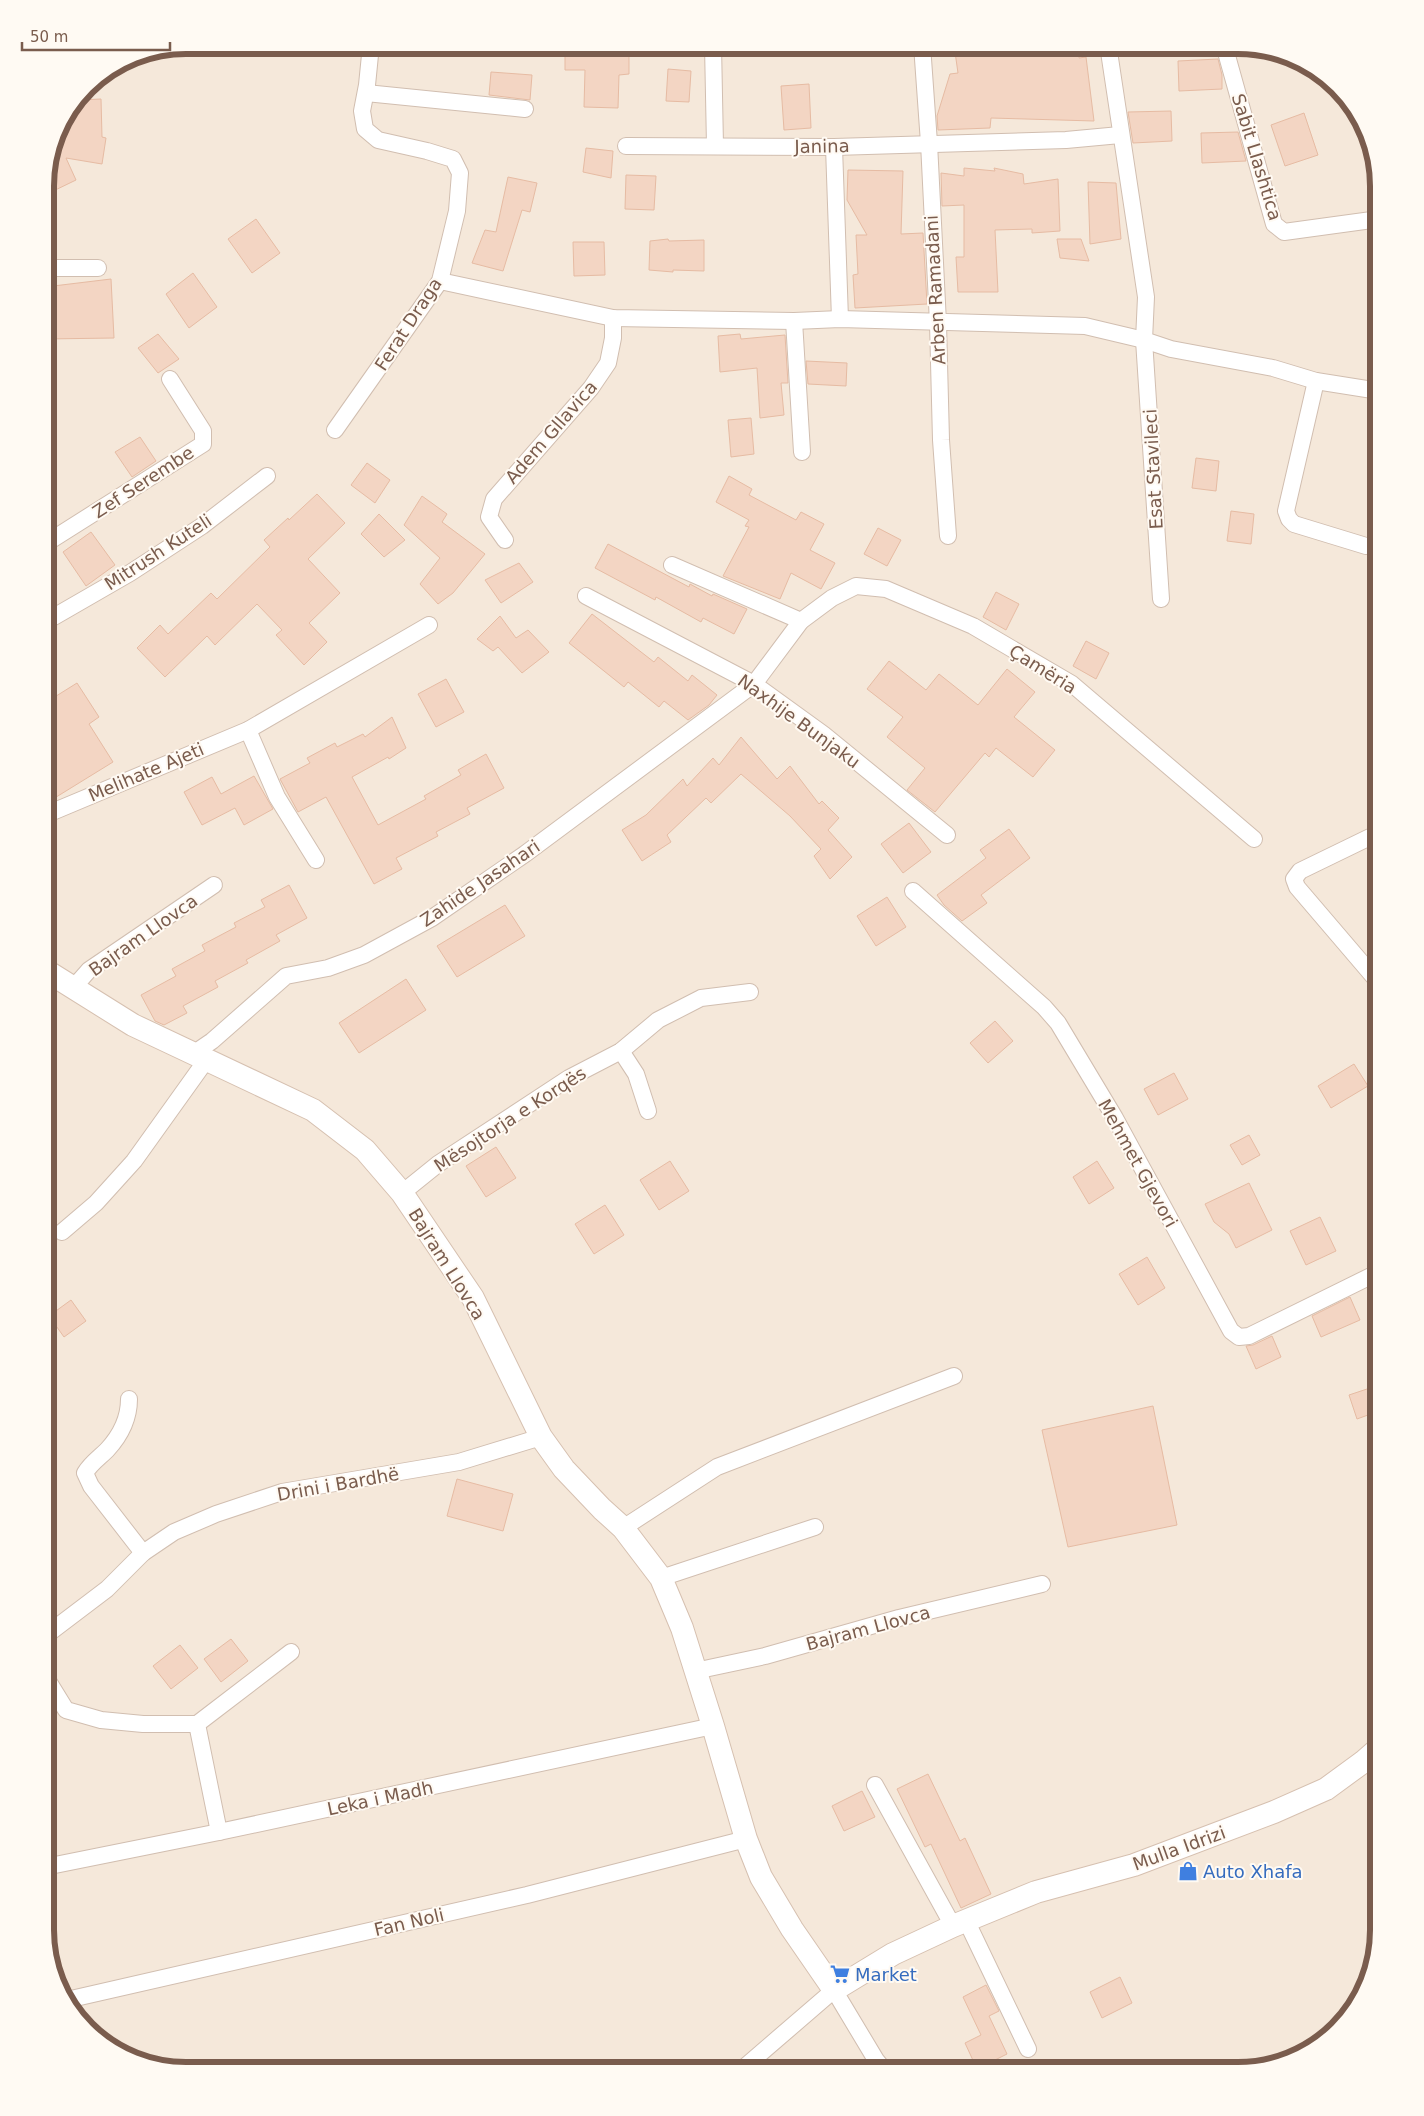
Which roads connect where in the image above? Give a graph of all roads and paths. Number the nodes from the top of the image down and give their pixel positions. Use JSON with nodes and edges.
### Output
{"nodes":[{"id":1,"x":369,"y":54,"type":"edge"},
{"id":2,"x":713,"y":54,"type":"edge"},
{"id":3,"x":923,"y":54,"type":"edge"},
{"id":4,"x":1109,"y":54,"type":"edge"},
{"id":5,"x":1227,"y":54,"type":"edge"},
{"id":6,"x":366,"y":93,"type":"junction"},
{"id":7,"x":525,"y":109,"type":"dead end"},
{"id":8,"x":1120,"y":136,"type":"junction"},
{"id":9,"x":929,"y":143,"type":"junction"},
{"id":10,"x":626,"y":146,"type":"dead end"},
{"id":11,"x":715,"y":146,"type":"junction"},
{"id":12,"x":834,"y":147,"type":"junction"},
{"id":13,"x":1370,"y":220,"type":"edge"},
{"id":14,"x":54,"y":268,"type":"edge"},
{"id":15,"x":98,"y":268,"type":"dead end"},
{"id":16,"x":440,"y":281,"type":"junction"},
{"id":17,"x":613,"y":318,"type":"junction"},
{"id":18,"x":840,"y":319,"type":"junction"},
{"id":19,"x":794,"y":321,"type":"junction"},
{"id":20,"x":938,"y":323,"type":"junction"},
{"id":21,"x":1144,"y":340,"type":"junction"},
{"id":22,"x":170,"y":379,"type":"dead end"},
{"id":23,"x":1316,"y":382,"type":"junction"},
{"id":24,"x":1370,"y":390,"type":"edge"},
{"id":25,"x":335,"y":430,"type":"dead end"},
{"id":26,"x":802,"y":452,"type":"dead end"},
{"id":27,"x":267,"y":476,"type":"dead end"},
{"id":28,"x":948,"y":536,"type":"dead end"},
{"id":29,"x":54,"y":538,"type":"edge"},
{"id":30,"x":505,"y":540,"type":"dead end"},
{"id":31,"x":1366,"y":546,"type":"dead end"},
{"id":32,"x":672,"y":566,"type":"dead end"},
{"id":33,"x":586,"y":596,"type":"dead end"},
{"id":34,"x":1161,"y":599,"type":"dead end"},
{"id":35,"x":54,"y":617,"type":"edge"},
{"id":36,"x":801,"y":621,"type":"junction"},
{"id":37,"x":429,"y":625,"type":"dead end"},
{"id":38,"x":754,"y":684,"type":"junction"},
{"id":39,"x":248,"y":730,"type":"junction"},
{"id":40,"x":54,"y":811,"type":"edge"},
{"id":41,"x":947,"y":835,"type":"dead end"},
{"id":42,"x":1370,"y":837,"type":"edge"},
{"id":43,"x":1254,"y":839,"type":"dead end"},
{"id":44,"x":316,"y":860,"type":"dead end"},
{"id":45,"x":214,"y":885,"type":"dead end"},
{"id":46,"x":914,"y":892,"type":"dead end"},
{"id":47,"x":1370,"y":972,"type":"edge"},
{"id":48,"x":54,"y":975,"type":"edge"},
{"id":49,"x":74,"y":987,"type":"junction"},
{"id":50,"x":750,"y":992,"type":"dead end"},
{"id":51,"x":622,"y":1051,"type":"junction"},
{"id":52,"x":200,"y":1057,"type":"junction"},
{"id":53,"x":648,"y":1110,"type":"dead end"},
{"id":54,"x":402,"y":1193,"type":"junction"},
{"id":55,"x":62,"y":1232,"type":"dead end"},
{"id":56,"x":1370,"y":1276,"type":"edge"},
{"id":57,"x":954,"y":1376,"type":"dead end"},
{"id":58,"x":129,"y":1399,"type":"dead end"},
{"id":59,"x":541,"y":1437,"type":"junction"},
{"id":60,"x":816,"y":1527,"type":"dead end"},
{"id":61,"x":623,"y":1528,"type":"junction"},
{"id":62,"x":143,"y":1552,"type":"junction"},
{"id":63,"x":661,"y":1578,"type":"junction"},
{"id":64,"x":1042,"y":1584,"type":"dead end"},
{"id":65,"x":54,"y":1629,"type":"edge"},
{"id":66,"x":290,"y":1652,"type":"dead end"},
{"id":67,"x":695,"y":1671,"type":"junction"},
{"id":68,"x":54,"y":1691,"type":"edge"},
{"id":69,"x":196,"y":1724,"type":"junction"},
{"id":70,"x":714,"y":1726,"type":"junction"},
{"id":71,"x":1370,"y":1756,"type":"edge"},
{"id":72,"x":876,"y":1784,"type":"dead end"},
{"id":73,"x":220,"y":1832,"type":"junction"},
{"id":74,"x":746,"y":1839,"type":"junction"},
{"id":75,"x":54,"y":1865,"type":"edge"},
{"id":76,"x":959,"y":1923,"type":"junction"},
{"id":77,"x":834,"y":1990,"type":"junction"},
{"id":78,"x":73,"y":1998,"type":"edge"},
{"id":79,"x":1028,"y":2049,"type":"dead end"},
{"id":80,"x":750,"y":2062,"type":"edge"},
{"id":81,"x":878,"y":2062,"type":"edge"}],
"edges":[{"from":1,"to":6,"type":"street","name":"Ferat Draga"},
{"from":2,"to":11,"type":"street"},
{"from":3,"to":9,"type":"street","name":"Arben Ramadani"},
{"from":4,"to":8,"type":"street","name":"Esat Stavileci"},
{"from":5,"to":13,"type":"street","name":"Sabit Llashtica"},
{"from":6,"to":7,"type":"street"},
{"from":6,"to":16,"type":"street","name":"Ferat Draga"},
{"from":8,"to":9,"type":"street"},
{"from":8,"to":21,"type":"street","name":"Esat Stavileci"},
{"from":9,"to":12,"type":"street","name":"Janina"},
{"from":9,"to":20,"type":"street","name":"Arben Ramadani"},
{"from":10,"to":11,"type":"street","name":"Janina"},
{"from":11,"to":12,"type":"street","name":"Janina"},
{"from":12,"to":18,"type":"street"},
{"from":14,"to":15,"type":"street"},
{"from":16,"to":17,"type":"street"},
{"from":16,"to":25,"type":"street","name":"Ferat Draga"},
{"from":17,"to":19,"type":"street"},
{"from":17,"to":30,"type":"street","name":"Adem Gllavica"},
{"from":18,"to":19,"type":"street"},
{"from":18,"to":20,"type":"street"},
{"from":19,"to":26,"type":"street"},
{"from":20,"to":21,"type":"street"},
{"from":20,"to":28,"type":"street","name":"Arben Ramadani"},
{"from":21,"to":23,"type":"street"},
{"from":21,"to":34,"type":"street","name":"Esat Stavileci"},
{"from":22,"to":29,"type":"street","name":"Zef Serembe"},
{"from":23,"to":24,"type":"street"},
{"from":23,"to":31,"type":"street"},
{"from":27,"to":35,"type":"street","name":"Mitrush Kuteli"},
{"from":32,"to":36,"type":"street"},
{"from":33,"to":38,"type":"street","name":"Naxhije Bunjaku"},
{"from":36,"to":38,"type":"street","name":"Çamëria"},
{"from":36,"to":43,"type":"street","name":"Çamëria"},
{"from":37,"to":39,"type":"street","name":"Melihate Ajeti"},
{"from":38,"to":41,"type":"street","name":"Naxhije Bunjaku"},
{"from":38,"to":52,"type":"street","name":"Zahide Jasahari"},
{"from":39,"to":40,"type":"street","name":"Melihate Ajeti"},
{"from":39,"to":44,"type":"street"},
{"from":42,"to":47,"type":"street"},
{"from":45,"to":49,"type":"street","name":"Bajram Llovca"},
{"from":46,"to":56,"type":"street","name":"Mehmet Gjevori"},
{"from":48,"to":49,"type":"street","name":"Bajram Llovca"},
{"from":49,"to":52,"type":"street","name":"Bajram Llovca"},
{"from":50,"to":51,"type":"street","name":"Mësojtorja e Korqës"},
{"from":51,"to":53,"type":"street"},
{"from":51,"to":54,"type":"street","name":"Mësojtorja e Korqës"},
{"from":52,"to":54,"type":"street","name":"Bajram Llovca"},
{"from":52,"to":55,"type":"street"},
{"from":54,"to":59,"type":"street","name":"Bajram Llovca"},
{"from":57,"to":61,"type":"street"},
{"from":58,"to":62,"type":"street"},
{"from":59,"to":61,"type":"street","name":"Bajram Llovca"},
{"from":59,"to":62,"type":"street","name":"Drini i Bardhë"},
{"from":60,"to":63,"type":"street"},
{"from":61,"to":63,"type":"street","name":"Bajram Llovca"},
{"from":62,"to":65,"type":"street","name":"Drini i Bardhë"},
{"from":63,"to":67,"type":"street","name":"Bajram Llovca"},
{"from":64,"to":67,"type":"street","name":"Bajram Llovca"},
{"from":66,"to":69,"type":"street"},
{"from":67,"to":70,"type":"street","name":"Bajram Llovca"},
{"from":68,"to":69,"type":"street"},
{"from":69,"to":73,"type":"street"},
{"from":70,"to":73,"type":"street","name":"Leka i Madh"},
{"from":70,"to":74,"type":"street","name":"Bajram Llovca"},
{"from":71,"to":76,"type":"street","name":"Mulla Idrizi"},
{"from":72,"to":76,"type":"street"},
{"from":73,"to":75,"type":"street","name":"Leka i Madh"},
{"from":74,"to":77,"type":"street","name":"Bajram Llovca"},
{"from":74,"to":78,"type":"street","name":"Fan Noli"},
{"from":76,"to":77,"type":"street","name":"Mulla Idrizi"},
{"from":76,"to":79,"type":"street"},
{"from":77,"to":80,"type":"street"},
{"from":77,"to":81,"type":"street"}]}
